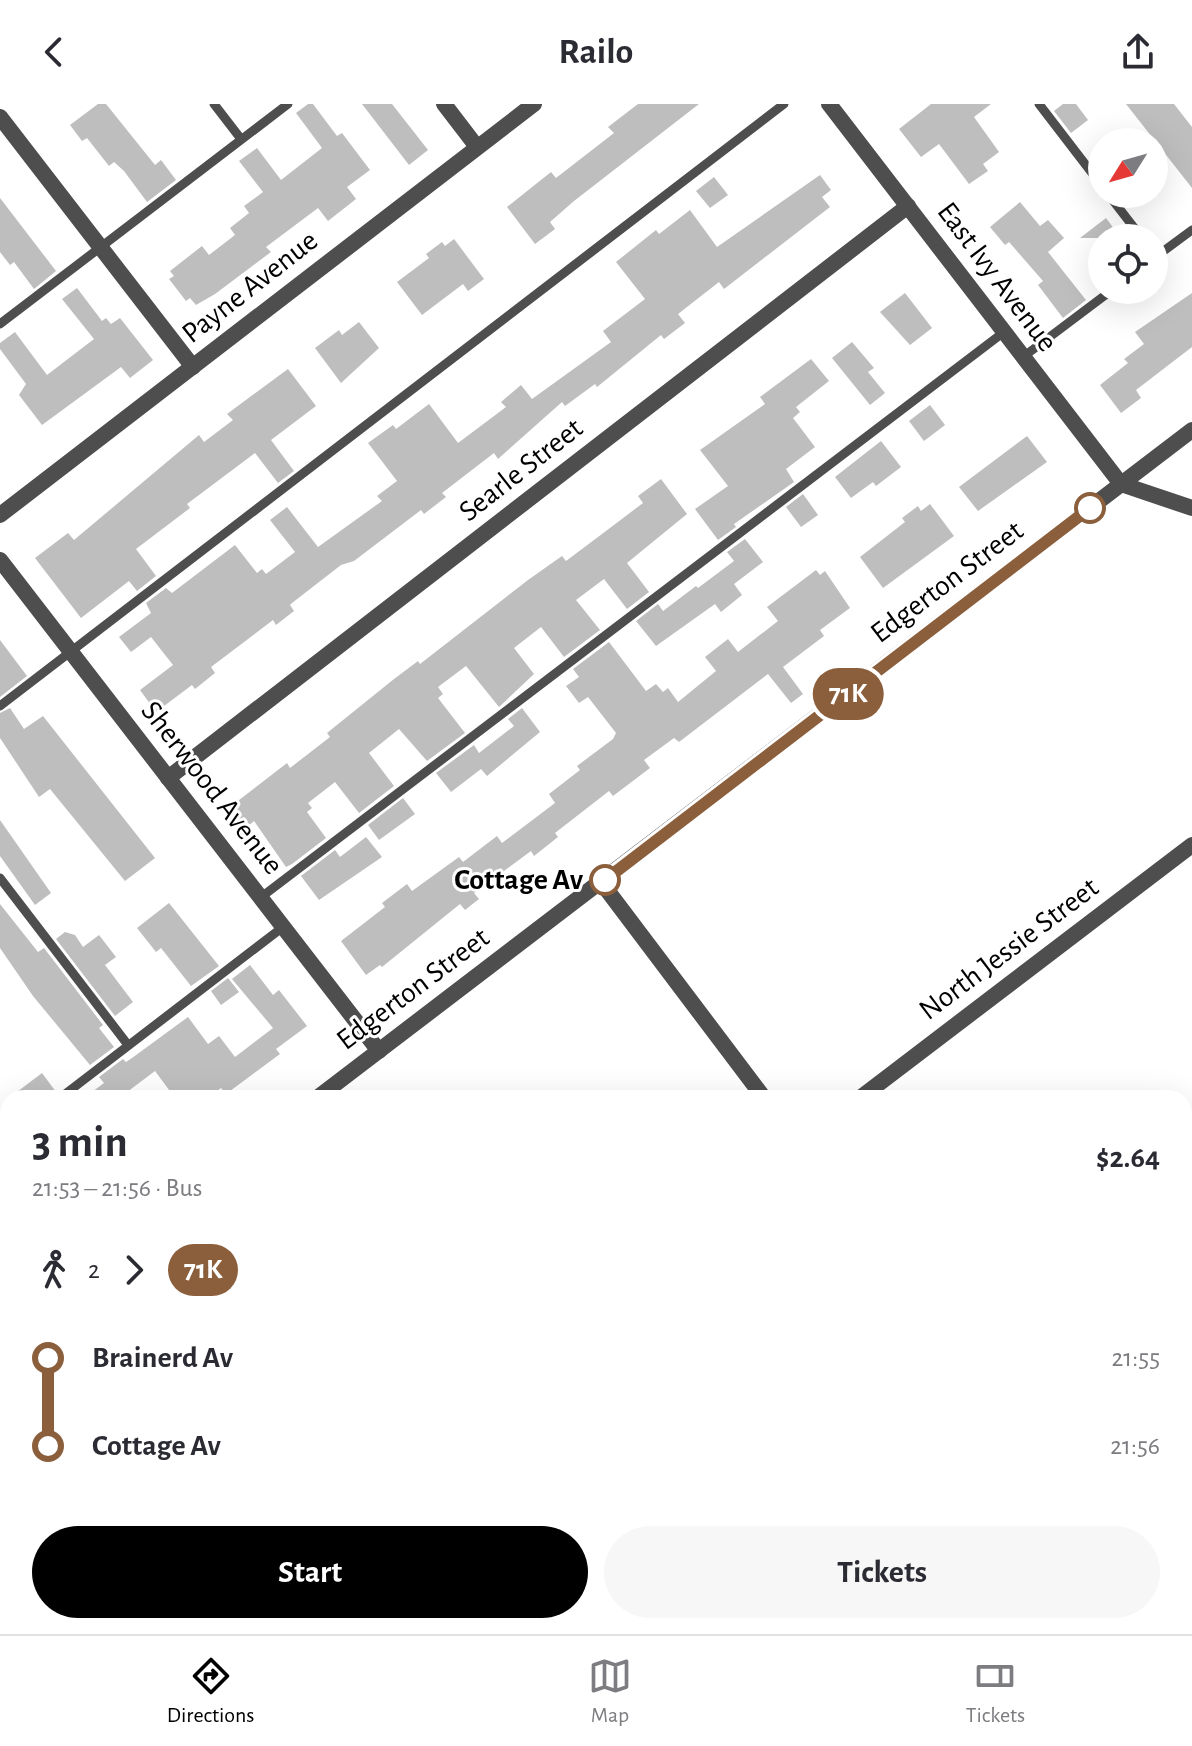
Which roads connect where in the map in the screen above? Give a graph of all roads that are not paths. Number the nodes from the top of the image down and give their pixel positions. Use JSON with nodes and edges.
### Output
{"nodes":[{"id":1,"x":214,"y":104,"type":"edge"},
{"id":2,"x":288,"y":104,"type":"edge"},
{"id":3,"x":444,"y":104,"type":"edge"},
{"id":4,"x":534,"y":104,"type":"edge"},
{"id":5,"x":784,"y":104,"type":"edge"},
{"id":6,"x":829,"y":104,"type":"edge"},
{"id":7,"x":1039,"y":104,"type":"edge"},
{"id":8,"x":0,"y":117,"type":"edge"},
{"id":9,"x":241,"y":139,"type":"junction"},
{"id":10,"x":477,"y":147,"type":"junction"},
{"id":11,"x":1088,"y":168,"type":"edge"},
{"id":12,"x":908,"y":206,"type":"junction"},
{"id":13,"x":1119,"y":208,"type":"edge"},
{"id":14,"x":1131,"y":224,"type":"edge"},
{"id":15,"x":1192,"y":230,"type":"edge"},
{"id":16,"x":100,"y":246,"type":"junction"},
{"id":17,"x":1168,"y":247,"type":"edge"},
{"id":18,"x":1093,"y":304,"type":"edge"},
{"id":19,"x":0,"y":324,"type":"edge"},
{"id":20,"x":1004,"y":332,"type":"junction"},
{"id":21,"x":1023,"y":357,"type":"junction"},
{"id":22,"x":193,"y":367,"type":"junction"},
{"id":23,"x":1192,"y":430,"type":"edge"},
{"id":24,"x":1121,"y":484,"type":"junction"},
{"id":25,"x":1192,"y":508,"type":"edge"},
{"id":26,"x":0,"y":515,"type":"edge"},
{"id":27,"x":0,"y":560,"type":"edge"},
{"id":28,"x":71,"y":651,"type":"junction"},
{"id":29,"x":0,"y":706,"type":"edge"},
{"id":30,"x":168,"y":778,"type":"junction"},
{"id":31,"x":1192,"y":845,"type":"edge"},
{"id":32,"x":0,"y":878,"type":"edge"},
{"id":33,"x":601,"y":882,"type":"junction"},
{"id":34,"x":260,"y":898,"type":"junction"},
{"id":35,"x":283,"y":927,"type":"junction"},
{"id":36,"x":128,"y":1045,"type":"junction"},
{"id":37,"x":379,"y":1051,"type":"junction"},
{"id":38,"x":70,"y":1090,"type":"edge"},
{"id":39,"x":328,"y":1090,"type":"edge"},
{"id":40,"x":758,"y":1090,"type":"edge"},
{"id":41,"x":870,"y":1090,"type":"edge"}],
"edges":[{"from":1,"to":9,"type":"lane"},
{"from":2,"to":9,"type":"lane"},
{"from":3,"to":10,"type":"street"},
{"from":4,"to":10,"type":"street","name":"Payne Avenue"},
{"from":5,"to":28,"type":"lane"},
{"from":6,"to":12,"type":"street","name":"East Ivy Avenue"},
{"from":7,"to":11,"type":"lane"},
{"from":8,"to":16,"type":"street"},
{"from":9,"to":16,"type":"lane"},
{"from":10,"to":22,"type":"street","name":"Payne Avenue"},
{"from":12,"to":20,"type":"street","name":"East Ivy Avenue"},
{"from":12,"to":30,"type":"street","name":"Searle Street"},
{"from":13,"to":14,"type":"lane"},
{"from":15,"to":17,"type":"lane"},
{"from":16,"to":19,"type":"lane"},
{"from":16,"to":22,"type":"street"},
{"from":18,"to":21,"type":"lane"},
{"from":20,"to":21,"type":"street","name":"East Ivy Avenue"},
{"from":20,"to":34,"type":"lane"},
{"from":21,"to":24,"type":"street","name":"East Ivy Avenue"},
{"from":22,"to":26,"type":"street","name":"Payne Avenue"},
{"from":23,"to":24,"type":"street","name":"Edgerton Street"},
{"from":24,"to":25,"type":"street"},
{"from":24,"to":33,"type":"street","name":"Edgerton Street"},
{"from":27,"to":28,"type":"street","name":"Sherwood Avenue"},
{"from":28,"to":29,"type":"lane"},
{"from":28,"to":30,"type":"street","name":"Sherwood Avenue"},
{"from":30,"to":34,"type":"street","name":"Sherwood Avenue"},
{"from":31,"to":41,"type":"street","name":"North Jessie Street"},
{"from":32,"to":36,"type":"lane"},
{"from":33,"to":37,"type":"street","name":"Edgerton Street"},
{"from":33,"to":40,"type":"street"},
{"from":34,"to":35,"type":"street","name":"Sherwood Avenue"},
{"from":35,"to":36,"type":"lane"},
{"from":35,"to":37,"type":"street","name":"Sherwood Avenue"},
{"from":36,"to":38,"type":"lane"},
{"from":37,"to":39,"type":"street","name":"Edgerton Street"}]}
